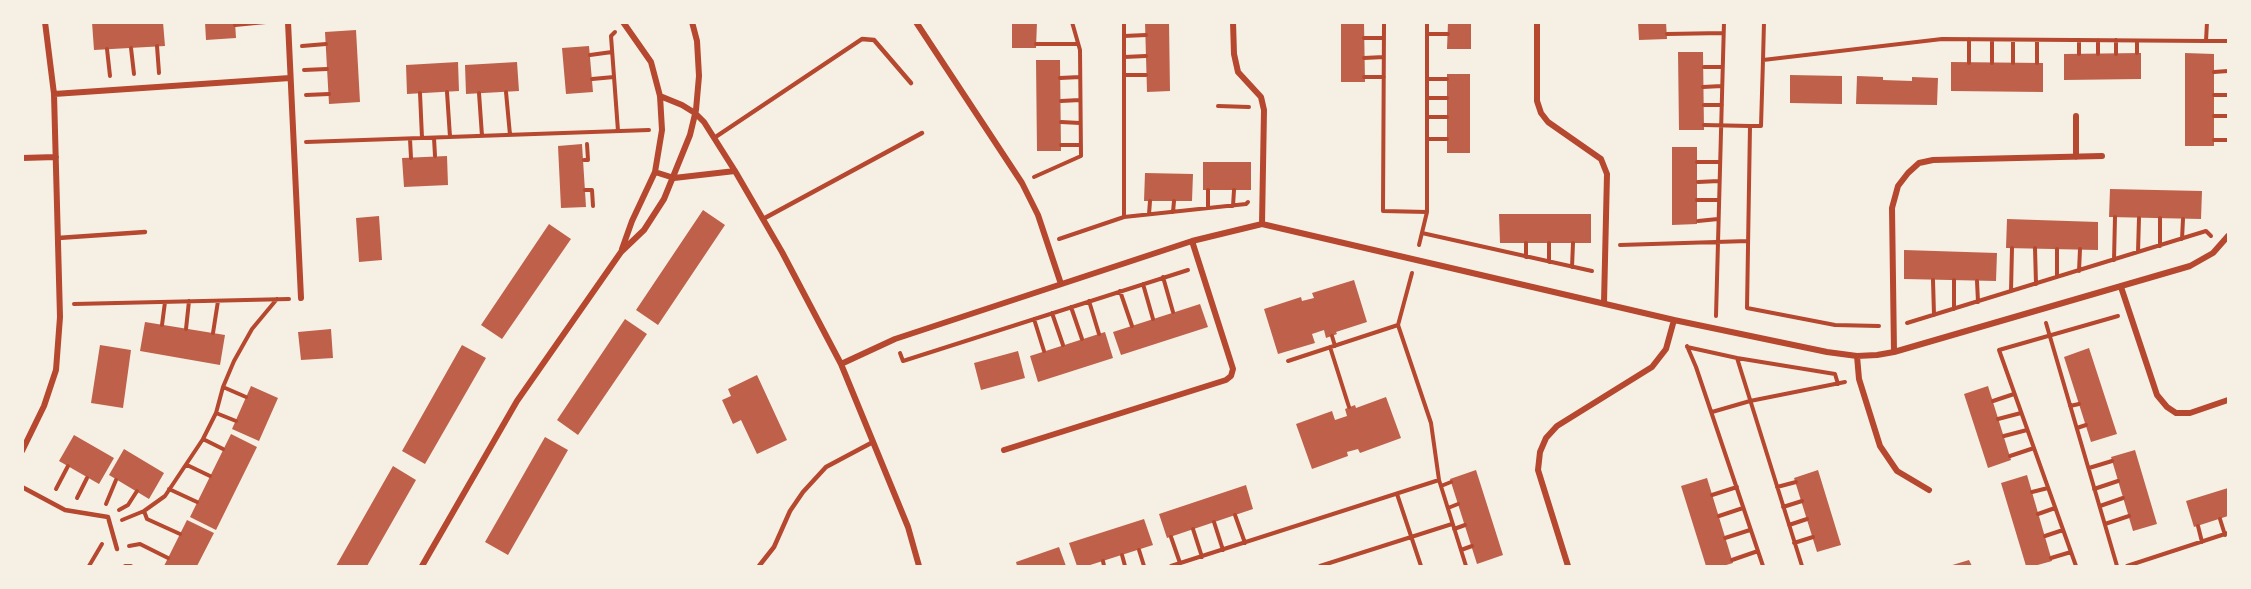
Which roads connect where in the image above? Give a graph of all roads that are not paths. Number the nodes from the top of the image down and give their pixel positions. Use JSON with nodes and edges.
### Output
{"nodes":[{"id":1,"x":45,"y":22,"type":"edge"},
{"id":2,"x":288,"y":22,"type":"edge"},
{"id":3,"x":692,"y":22,"type":"edge"},
{"id":4,"x":916,"y":22,"type":"edge"},
{"id":5,"x":1233,"y":22,"type":"edge"},
{"id":6,"x":1537,"y":22,"type":"edge"},
{"id":7,"x":623,"y":23,"type":"edge"},
{"id":8,"x":290,"y":75,"type":"junction"},
{"id":9,"x":910,"y":83,"type":"dead end"},
{"id":10,"x":54,"y":94,"type":"junction"},
{"id":11,"x":660,"y":96,"type":"junction"},
{"id":12,"x":695,"y":113,"type":"junction"},
{"id":13,"x":2076,"y":116,"type":"dead end"},
{"id":14,"x":922,"y":133,"type":"dead end"},
{"id":15,"x":714,"y":138,"type":"junction"},
{"id":16,"x":2102,"y":156,"type":"dead end"},
{"id":17,"x":56,"y":157,"type":"junction"},
{"id":18,"x":2076,"y":157,"type":"junction"},
{"id":19,"x":22,"y":158,"type":"edge"},
{"id":20,"x":735,"y":171,"type":"junction"},
{"id":21,"x":655,"y":172,"type":"junction"},
{"id":22,"x":674,"y":178,"type":"junction"},
{"id":23,"x":763,"y":219,"type":"junction"},
{"id":24,"x":1262,"y":224,"type":"junction"},
{"id":25,"x":145,"y":232,"type":"dead end"},
{"id":26,"x":2229,"y":236,"type":"edge"},
{"id":27,"x":58,"y":238,"type":"junction"},
{"id":28,"x":1192,"y":241,"type":"junction"},
{"id":29,"x":621,"y":252,"type":"junction"},
{"id":30,"x":1061,"y":284,"type":"junction"},
{"id":31,"x":2121,"y":287,"type":"junction"},
{"id":32,"x":302,"y":298,"type":"road end"},
{"id":33,"x":1604,"y":303,"type":"junction"},
{"id":34,"x":1674,"y":320,"type":"junction"},
{"id":35,"x":1894,"y":352,"type":"junction"},
{"id":36,"x":1857,"y":356,"type":"junction"},
{"id":37,"x":841,"y":364,"type":"junction"},
{"id":38,"x":2229,"y":400,"type":"edge"},
{"id":39,"x":873,"y":442,"type":"junction"},
{"id":40,"x":1004,"y":450,"type":"dead end"},
{"id":41,"x":22,"y":451,"type":"edge"},
{"id":42,"x":22,"y":487,"type":"edge"},
{"id":43,"x":1929,"y":490,"type":"dead end"},
{"id":44,"x":117,"y":549,"type":"road end"},
{"id":45,"x":422,"y":567,"type":"edge"},
{"id":46,"x":759,"y":567,"type":"edge"},
{"id":47,"x":920,"y":567,"type":"edge"},
{"id":48,"x":1568,"y":567,"type":"edge"}],
"edges":[{"from":1,"to":10,"type":"street"},
{"from":2,"to":8,"type":"street"},
{"from":3,"to":12,"type":"street"},
{"from":4,"to":30,"type":"street"},
{"from":5,"to":24,"type":"street"},
{"from":6,"to":33,"type":"street"},
{"from":7,"to":11,"type":"street"},
{"from":8,"to":10,"type":"street"},
{"from":8,"to":32,"type":"street"},
{"from":9,"to":15,"type":"lane"},
{"from":10,"to":17,"type":"street"},
{"from":11,"to":12,"type":"street"},
{"from":11,"to":21,"type":"street"},
{"from":12,"to":15,"type":"street"},
{"from":12,"to":22,"type":"street"},
{"from":13,"to":18,"type":"street"},
{"from":14,"to":23,"type":"lane"},
{"from":15,"to":20,"type":"street"},
{"from":16,"to":18,"type":"street"},
{"from":17,"to":19,"type":"street"},
{"from":17,"to":27,"type":"street"},
{"from":18,"to":35,"type":"street"},
{"from":20,"to":22,"type":"street"},
{"from":20,"to":23,"type":"street"},
{"from":21,"to":22,"type":"street"},
{"from":21,"to":29,"type":"street"},
{"from":22,"to":29,"type":"street"},
{"from":23,"to":37,"type":"street"},
{"from":24,"to":28,"type":"street"},
{"from":24,"to":33,"type":"street"},
{"from":25,"to":27,"type":"lane"},
{"from":26,"to":31,"type":"street"},
{"from":27,"to":41,"type":"street"},
{"from":28,"to":30,"type":"street"},
{"from":28,"to":40,"type":"street"},
{"from":29,"to":45,"type":"street"},
{"from":30,"to":37,"type":"street"},
{"from":31,"to":35,"type":"street"},
{"from":31,"to":38,"type":"street"},
{"from":33,"to":34,"type":"street"},
{"from":34,"to":36,"type":"street"},
{"from":34,"to":48,"type":"street"},
{"from":35,"to":36,"type":"street"},
{"from":36,"to":43,"type":"street"},
{"from":37,"to":39,"type":"street"},
{"from":39,"to":46,"type":"lane"},
{"from":39,"to":47,"type":"street"},
{"from":42,"to":44,"type":"lane"}]}
